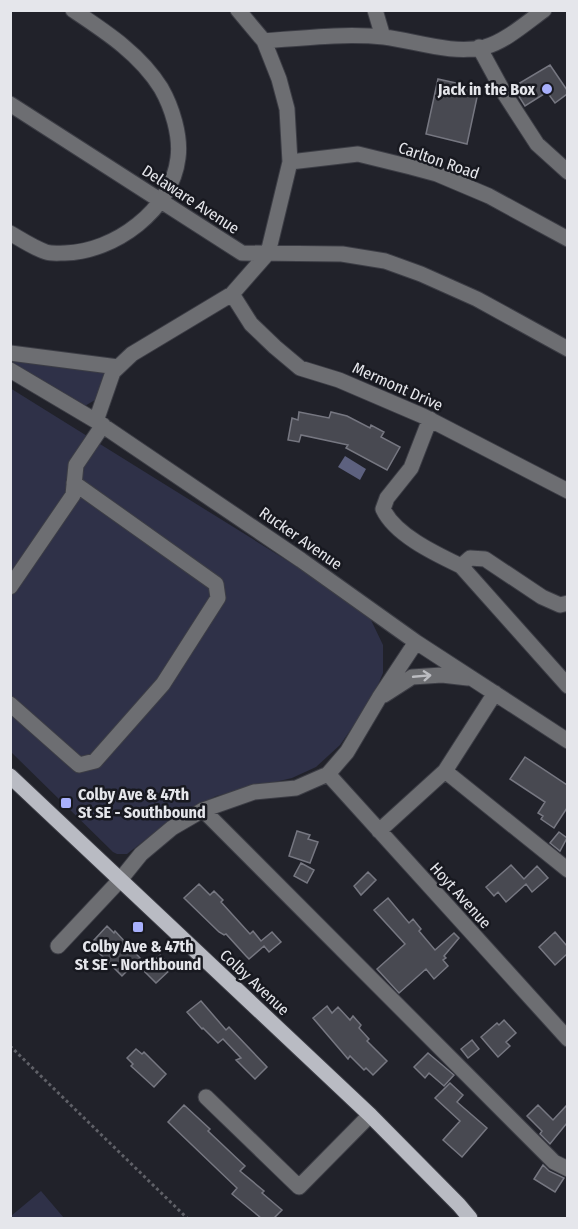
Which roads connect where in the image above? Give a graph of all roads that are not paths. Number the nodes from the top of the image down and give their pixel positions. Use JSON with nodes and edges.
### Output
{"nodes":[{"id":1,"x":73,"y":10,"type":"edge"},
{"id":2,"x":238,"y":10,"type":"edge"},
{"id":3,"x":375,"y":10,"type":"edge"},
{"id":4,"x":544,"y":10,"type":"edge"},
{"id":5,"x":382,"y":37,"type":"junction"},
{"id":6,"x":264,"y":41,"type":"junction"},
{"id":7,"x":479,"y":47,"type":"junction"},
{"id":8,"x":10,"y":104,"type":"edge"},
{"id":9,"x":290,"y":162,"type":"junction"},
{"id":10,"x":567,"y":172,"type":"edge"},
{"id":11,"x":161,"y":201,"type":"junction"},
{"id":12,"x":10,"y":233,"type":"edge"},
{"id":13,"x":567,"y":239,"type":"edge"},
{"id":14,"x":268,"y":253,"type":"junction"},
{"id":15,"x":232,"y":294,"type":"junction"},
{"id":16,"x":567,"y":349,"type":"edge"},
{"id":17,"x":10,"y":353,"type":"edge"},
{"id":18,"x":118,"y":367,"type":"junction"},
{"id":19,"x":10,"y":370,"type":"edge"},
{"id":20,"x":430,"y":419,"type":"junction"},
{"id":21,"x":99,"y":423,"type":"junction"},
{"id":22,"x":74,"y":483,"type":"junction"},
{"id":23,"x":567,"y":491,"type":"edge"},
{"id":24,"x":17,"y":565,"type":"edge"},
{"id":25,"x":461,"y":566,"type":"junction"},
{"id":26,"x":10,"y":587,"type":"edge"},
{"id":27,"x":567,"y":603,"type":"edge"},
{"id":28,"x":416,"y":642,"type":"junction"},
{"id":29,"x":472,"y":678,"type":"junction"},
{"id":30,"x":567,"y":686,"type":"edge"},
{"id":31,"x":495,"y":693,"type":"junction"},
{"id":32,"x":379,"y":698,"type":"junction"},
{"id":33,"x":10,"y":704,"type":"edge"},
{"id":34,"x":567,"y":741,"type":"edge"},
{"id":35,"x":445,"y":771,"type":"junction"},
{"id":36,"x":328,"y":774,"type":"junction"},
{"id":37,"x":10,"y":776,"type":"edge"},
{"id":38,"x":203,"y":810,"type":"junction"},
{"id":39,"x":379,"y":831,"type":"junction"},
{"id":40,"x":567,"y":870,"type":"edge"},
{"id":41,"x":120,"y":880,"type":"junction"},
{"id":42,"x":58,"y":946,"type":"dead end"},
{"id":43,"x":567,"y":1039,"type":"edge"},
{"id":44,"x":206,"y":1097,"type":"dead end"},
{"id":45,"x":370,"y":1115,"type":"junction"},
{"id":46,"x":567,"y":1169,"type":"edge"},
{"id":47,"x":470,"y":1218,"type":"edge"}],
"edges":[{"from":1,"to":11,"type":"street"},
{"from":2,"to":6,"type":"street"},
{"from":3,"to":5,"type":"street"},
{"from":4,"to":7,"type":"street"},
{"from":5,"to":6,"type":"street"},
{"from":5,"to":7,"type":"street"},
{"from":6,"to":9,"type":"street"},
{"from":7,"to":10,"type":"street"},
{"from":8,"to":11,"type":"street","name":"Delaware Avenue"},
{"from":9,"to":13,"type":"street","name":"Carlton Road"},
{"from":9,"to":14,"type":"street"},
{"from":11,"to":12,"type":"street"},
{"from":11,"to":14,"type":"street","name":"Delaware Avenue"},
{"from":14,"to":15,"type":"street"},
{"from":14,"to":16,"type":"street","name":"Delaware Avenue"},
{"from":15,"to":18,"type":"street"},
{"from":15,"to":20,"type":"street","name":"Mermont Drive"},
{"from":17,"to":18,"type":"street"},
{"from":18,"to":21,"type":"street"},
{"from":19,"to":21,"type":"street","name":"Rucker Avenue"},
{"from":20,"to":23,"type":"street","name":"Mermont Drive"},
{"from":20,"to":25,"type":"street"},
{"from":21,"to":22,"type":"street"},
{"from":21,"to":28,"type":"street","name":"Rucker Avenue"},
{"from":22,"to":24,"type":"street"},
{"from":22,"to":33,"type":"street"},
{"from":24,"to":26,"type":"street"},
{"from":25,"to":27,"type":"street"},
{"from":25,"to":30,"type":"street"},
{"from":28,"to":29,"type":"street","name":"Rucker Avenue"},
{"from":28,"to":32,"type":"street"},
{"from":29,"to":31,"type":"street","name":"Rucker Avenue"},
{"from":32,"to":29,"type":"street","one_way":true},
{"from":31,"to":34,"type":"street","name":"Rucker Avenue"},
{"from":31,"to":35,"type":"street"},
{"from":32,"to":36,"type":"street"},
{"from":35,"to":39,"type":"street"},
{"from":35,"to":40,"type":"street"},
{"from":36,"to":38,"type":"street"},
{"from":36,"to":39,"type":"street","name":"Hoyt Avenue"},
{"from":37,"to":41,"type":"main road","name":"Colby Avenue"},
{"from":38,"to":41,"type":"street"},
{"from":38,"to":46,"type":"street"},
{"from":39,"to":43,"type":"street","name":"Hoyt Avenue"},
{"from":41,"to":42,"type":"street"},
{"from":41,"to":45,"type":"main road","name":"Colby Avenue"},
{"from":44,"to":45,"type":"street"},
{"from":45,"to":47,"type":"main road","name":"Colby Avenue"}]}
